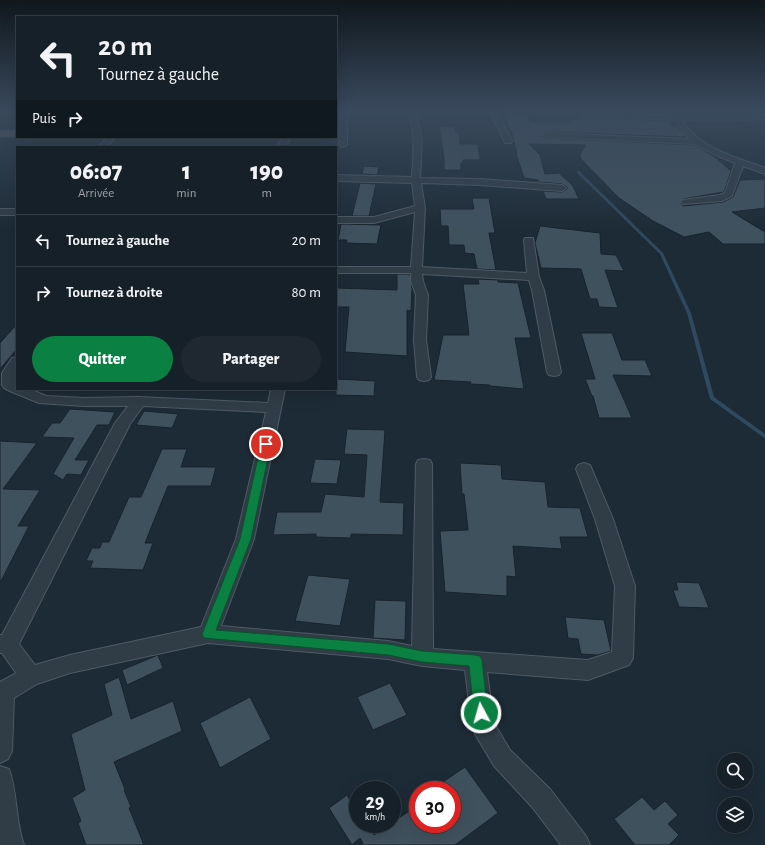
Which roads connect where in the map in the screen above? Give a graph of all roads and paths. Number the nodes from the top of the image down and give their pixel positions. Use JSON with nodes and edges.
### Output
{"nodes":[{"id":1,"x":417,"y":151,"type":"edge"},
{"id":2,"x":719,"y":151,"type":"edge"},
{"id":3,"x":740,"y":161,"type":"junction"},
{"id":4,"x":765,"y":171,"type":"edge"},
{"id":5,"x":337,"y":178,"type":"edge"},
{"id":6,"x":416,"y":180,"type":"junction"},
{"id":7,"x":562,"y":188,"type":"dead end"},
{"id":8,"x":686,"y":202,"type":"dead end"},
{"id":9,"x":420,"y":208,"type":"junction"},
{"id":10,"x":0,"y":212,"type":"edge"},
{"id":11,"x":16,"y":212,"type":"edge"},
{"id":12,"x":337,"y":220,"type":"edge"},
{"id":13,"x":529,"y":240,"type":"dead end"},
{"id":14,"x":337,"y":270,"type":"edge"},
{"id":15,"x":416,"y":270,"type":"junction"},
{"id":16,"x":533,"y":277,"type":"junction"},
{"id":17,"x":16,"y":362,"type":"edge"},
{"id":18,"x":554,"y":372,"type":"dead end"},
{"id":19,"x":424,"y":377,"type":"dead end"},
{"id":20,"x":16,"y":388,"type":"edge"},
{"id":21,"x":19,"y":390,"type":"edge"},
{"id":22,"x":278,"y":390,"type":"edge"},
{"id":23,"x":139,"y":401,"type":"junction"},
{"id":24,"x":274,"y":408,"type":"junction"},
{"id":25,"x":424,"y":464,"type":"dead end"},
{"id":26,"x":584,"y":469,"type":"dead end"},
{"id":27,"x":208,"y":634,"type":"junction"},
{"id":28,"x":4,"y":644,"type":"edge"},
{"id":29,"x":422,"y":657,"type":"junction"},
{"id":30,"x":475,"y":660,"type":"junction"},
{"id":31,"x":31,"y":676,"type":"junction"},
{"id":32,"x":1,"y":694,"type":"edge"},
{"id":33,"x":0,"y":751,"type":"edge"},
{"id":34,"x":0,"y":778,"type":"edge"},
{"id":35,"x":11,"y":845,"type":"edge"},
{"id":36,"x":577,"y":845,"type":"edge"}],
"edges":[{"from":1,"to":6,"type":"street"},
{"from":2,"to":3,"type":"street"},
{"from":3,"to":4,"type":"street"},
{"from":3,"to":8,"type":"street"},
{"from":5,"to":6,"type":"street"},
{"from":6,"to":7,"type":"street"},
{"from":6,"to":9,"type":"street"},
{"from":9,"to":12,"type":"street"},
{"from":9,"to":15,"type":"street"},
{"from":10,"to":11,"type":"street"},
{"from":13,"to":16,"type":"street"},
{"from":14,"to":15,"type":"street"},
{"from":15,"to":16,"type":"street"},
{"from":15,"to":19,"type":"street"},
{"from":16,"to":18,"type":"street"},
{"from":17,"to":20,"type":"street"},
{"from":21,"to":23,"type":"street"},
{"from":22,"to":24,"type":"street"},
{"from":23,"to":24,"type":"street"},
{"from":23,"to":28,"type":"street"},
{"from":24,"to":27,"type":"street"},
{"from":25,"to":29,"type":"street"},
{"from":26,"to":30,"type":"street"},
{"from":27,"to":29,"type":"street"},
{"from":27,"to":31,"type":"street"},
{"from":28,"to":31,"type":"street"},
{"from":29,"to":30,"type":"street"},
{"from":30,"to":36,"type":"street"},
{"from":31,"to":32,"type":"street"},
{"from":32,"to":33,"type":"street"},
{"from":34,"to":35,"type":"street"}]}
